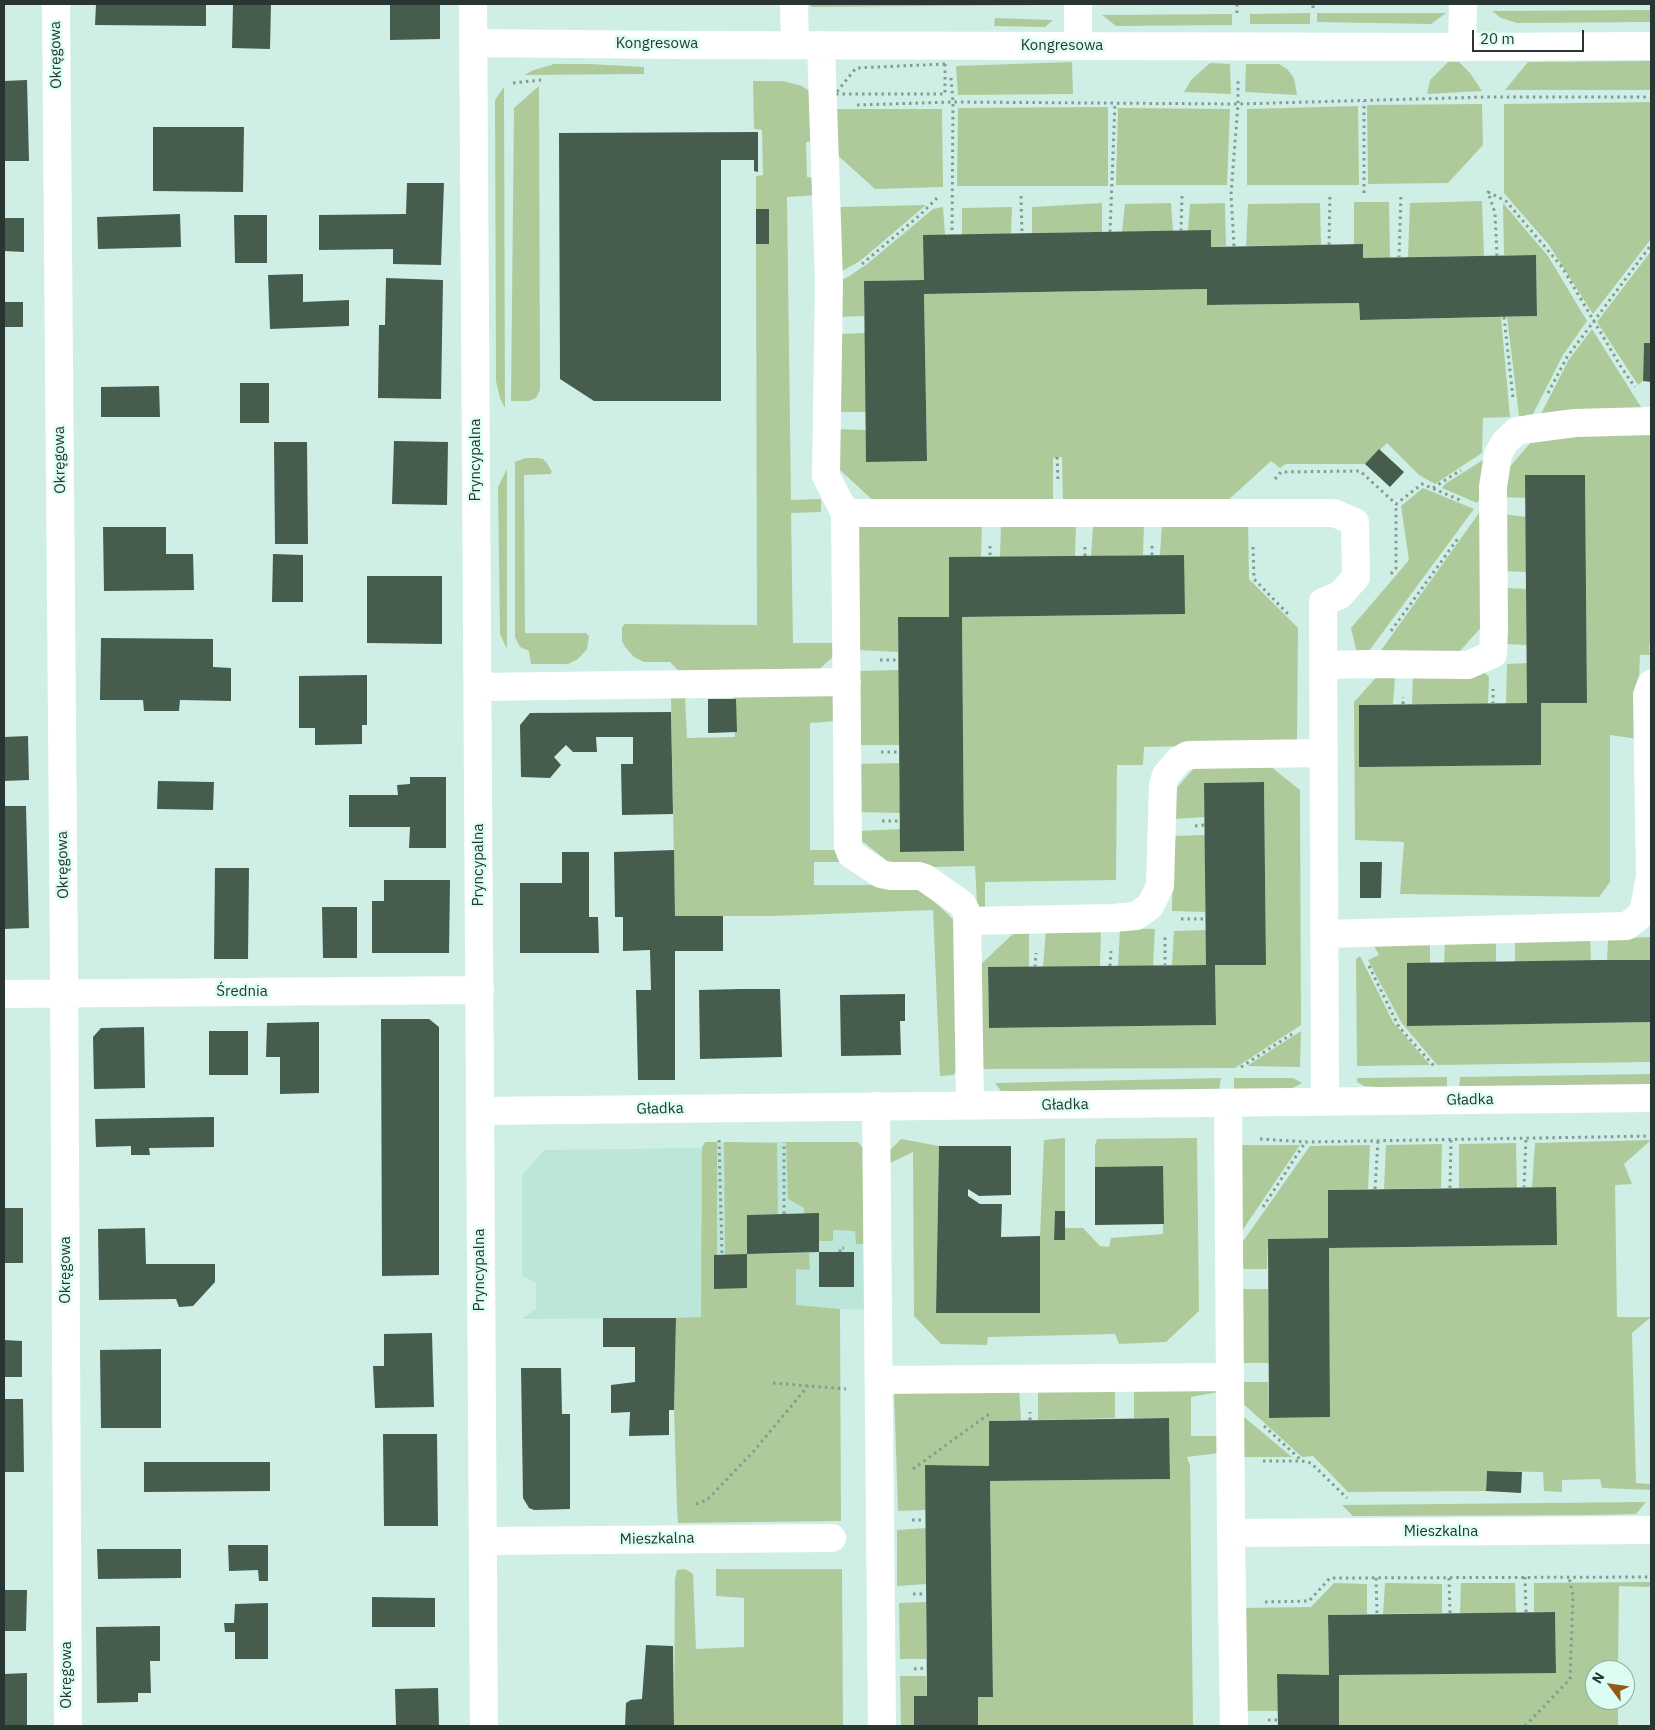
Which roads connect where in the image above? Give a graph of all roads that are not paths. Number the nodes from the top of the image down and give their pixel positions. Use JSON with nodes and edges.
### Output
{"nodes":[{"id":1,"x":56,"y":4,"type":"edge"},
{"id":2,"x":473,"y":4,"type":"edge"},
{"id":3,"x":794,"y":4,"type":"edge"},
{"id":4,"x":1078,"y":4,"type":"edge"},
{"id":5,"x":1463,"y":4,"type":"edge"},
{"id":6,"x":473,"y":43,"type":"junction"},
{"id":7,"x":795,"y":44,"type":"junction"},
{"id":8,"x":821,"y":45,"type":"junction"},
{"id":9,"x":1078,"y":46,"type":"junction"},
{"id":10,"x":1651,"y":46,"type":"edge"},
{"id":11,"x":1462,"y":48,"type":"junction"},
{"id":12,"x":1651,"y":422,"type":"edge"},
{"id":13,"x":845,"y":513,"type":"junction"},
{"id":14,"x":1323,"y":665,"type":"junction"},
{"id":15,"x":847,"y":682,"type":"junction"},
{"id":16,"x":1651,"y":684,"type":"edge"},
{"id":17,"x":478,"y":687,"type":"junction"},
{"id":18,"x":1323,"y":753,"type":"junction"},
{"id":19,"x":968,"y":921,"type":"junction"},
{"id":20,"x":1324,"y":934,"type":"junction"},
{"id":21,"x":480,"y":990,"type":"junction"},
{"id":22,"x":4,"y":994,"type":"edge"},
{"id":23,"x":64,"y":994,"type":"junction"},
{"id":24,"x":1651,"y":1098,"type":"edge"},
{"id":25,"x":1317,"y":1102,"type":"junction"},
{"id":26,"x":1228,"y":1103,"type":"junction"},
{"id":27,"x":876,"y":1106,"type":"junction"},
{"id":28,"x":970,"y":1106,"type":"junction"},
{"id":29,"x":480,"y":1111,"type":"junction"},
{"id":30,"x":1230,"y":1378,"type":"junction"},
{"id":31,"x":879,"y":1386,"type":"junction"},
{"id":32,"x":1651,"y":1530,"type":"edge"},
{"id":33,"x":1231,"y":1533,"type":"junction"},
{"id":34,"x":832,"y":1538,"type":"dead end"},
{"id":35,"x":483,"y":1541,"type":"junction"},
{"id":36,"x":68,"y":1726,"type":"edge"},
{"id":37,"x":484,"y":1726,"type":"edge"},
{"id":38,"x":882,"y":1726,"type":"edge"},
{"id":39,"x":1234,"y":1726,"type":"edge"}],
"edges":[{"from":1,"to":23,"type":"street","name":"Okręgowa"},
{"from":2,"to":6,"type":"street","name":"Pryncypalna"},
{"from":3,"to":7,"type":"street"},
{"from":4,"to":9,"type":"street"},
{"from":5,"to":11,"type":"street"},
{"from":6,"to":7,"type":"street","name":"Kongresowa"},
{"from":6,"to":17,"type":"street","name":"Pryncypalna"},
{"from":7,"to":8,"type":"street","name":"Kongresowa"},
{"from":8,"to":9,"type":"street","name":"Kongresowa"},
{"from":8,"to":13,"type":"street"},
{"from":9,"to":11,"type":"street","name":"Kongresowa"},
{"from":10,"to":11,"type":"street","name":"Kongresowa"},
{"from":12,"to":14,"type":"street"},
{"from":13,"to":14,"type":"street"},
{"from":13,"to":15,"type":"street"},
{"from":14,"to":18,"type":"street"},
{"from":15,"to":17,"type":"street"},
{"from":15,"to":19,"type":"street"},
{"from":16,"to":20,"type":"street"},
{"from":17,"to":21,"type":"street","name":"Pryncypalna"},
{"from":18,"to":19,"type":"street"},
{"from":18,"to":20,"type":"street"},
{"from":19,"to":28,"type":"street"},
{"from":20,"to":25,"type":"street"},
{"from":21,"to":23,"type":"street","name":"Średnia"},
{"from":21,"to":29,"type":"street","name":"Pryncypalna"},
{"from":22,"to":23,"type":"street","name":"Średnia"},
{"from":23,"to":36,"type":"street","name":"Okręgowa"},
{"from":24,"to":25,"type":"street","name":"Gładka"},
{"from":25,"to":26,"type":"street","name":"Gładka"},
{"from":26,"to":28,"type":"street","name":"Gładka"},
{"from":26,"to":30,"type":"street"},
{"from":27,"to":28,"type":"street","name":"Gładka"},
{"from":27,"to":29,"type":"street","name":"Gładka"},
{"from":27,"to":31,"type":"street"},
{"from":29,"to":35,"type":"street","name":"Pryncypalna"},
{"from":30,"to":31,"type":"street"},
{"from":30,"to":33,"type":"street"},
{"from":31,"to":38,"type":"street"},
{"from":32,"to":33,"type":"street","name":"Mieszkalna"},
{"from":33,"to":39,"type":"street"},
{"from":34,"to":35,"type":"street","name":"Mieszkalna"},
{"from":35,"to":37,"type":"street","name":"Pryncypalna"}]}
